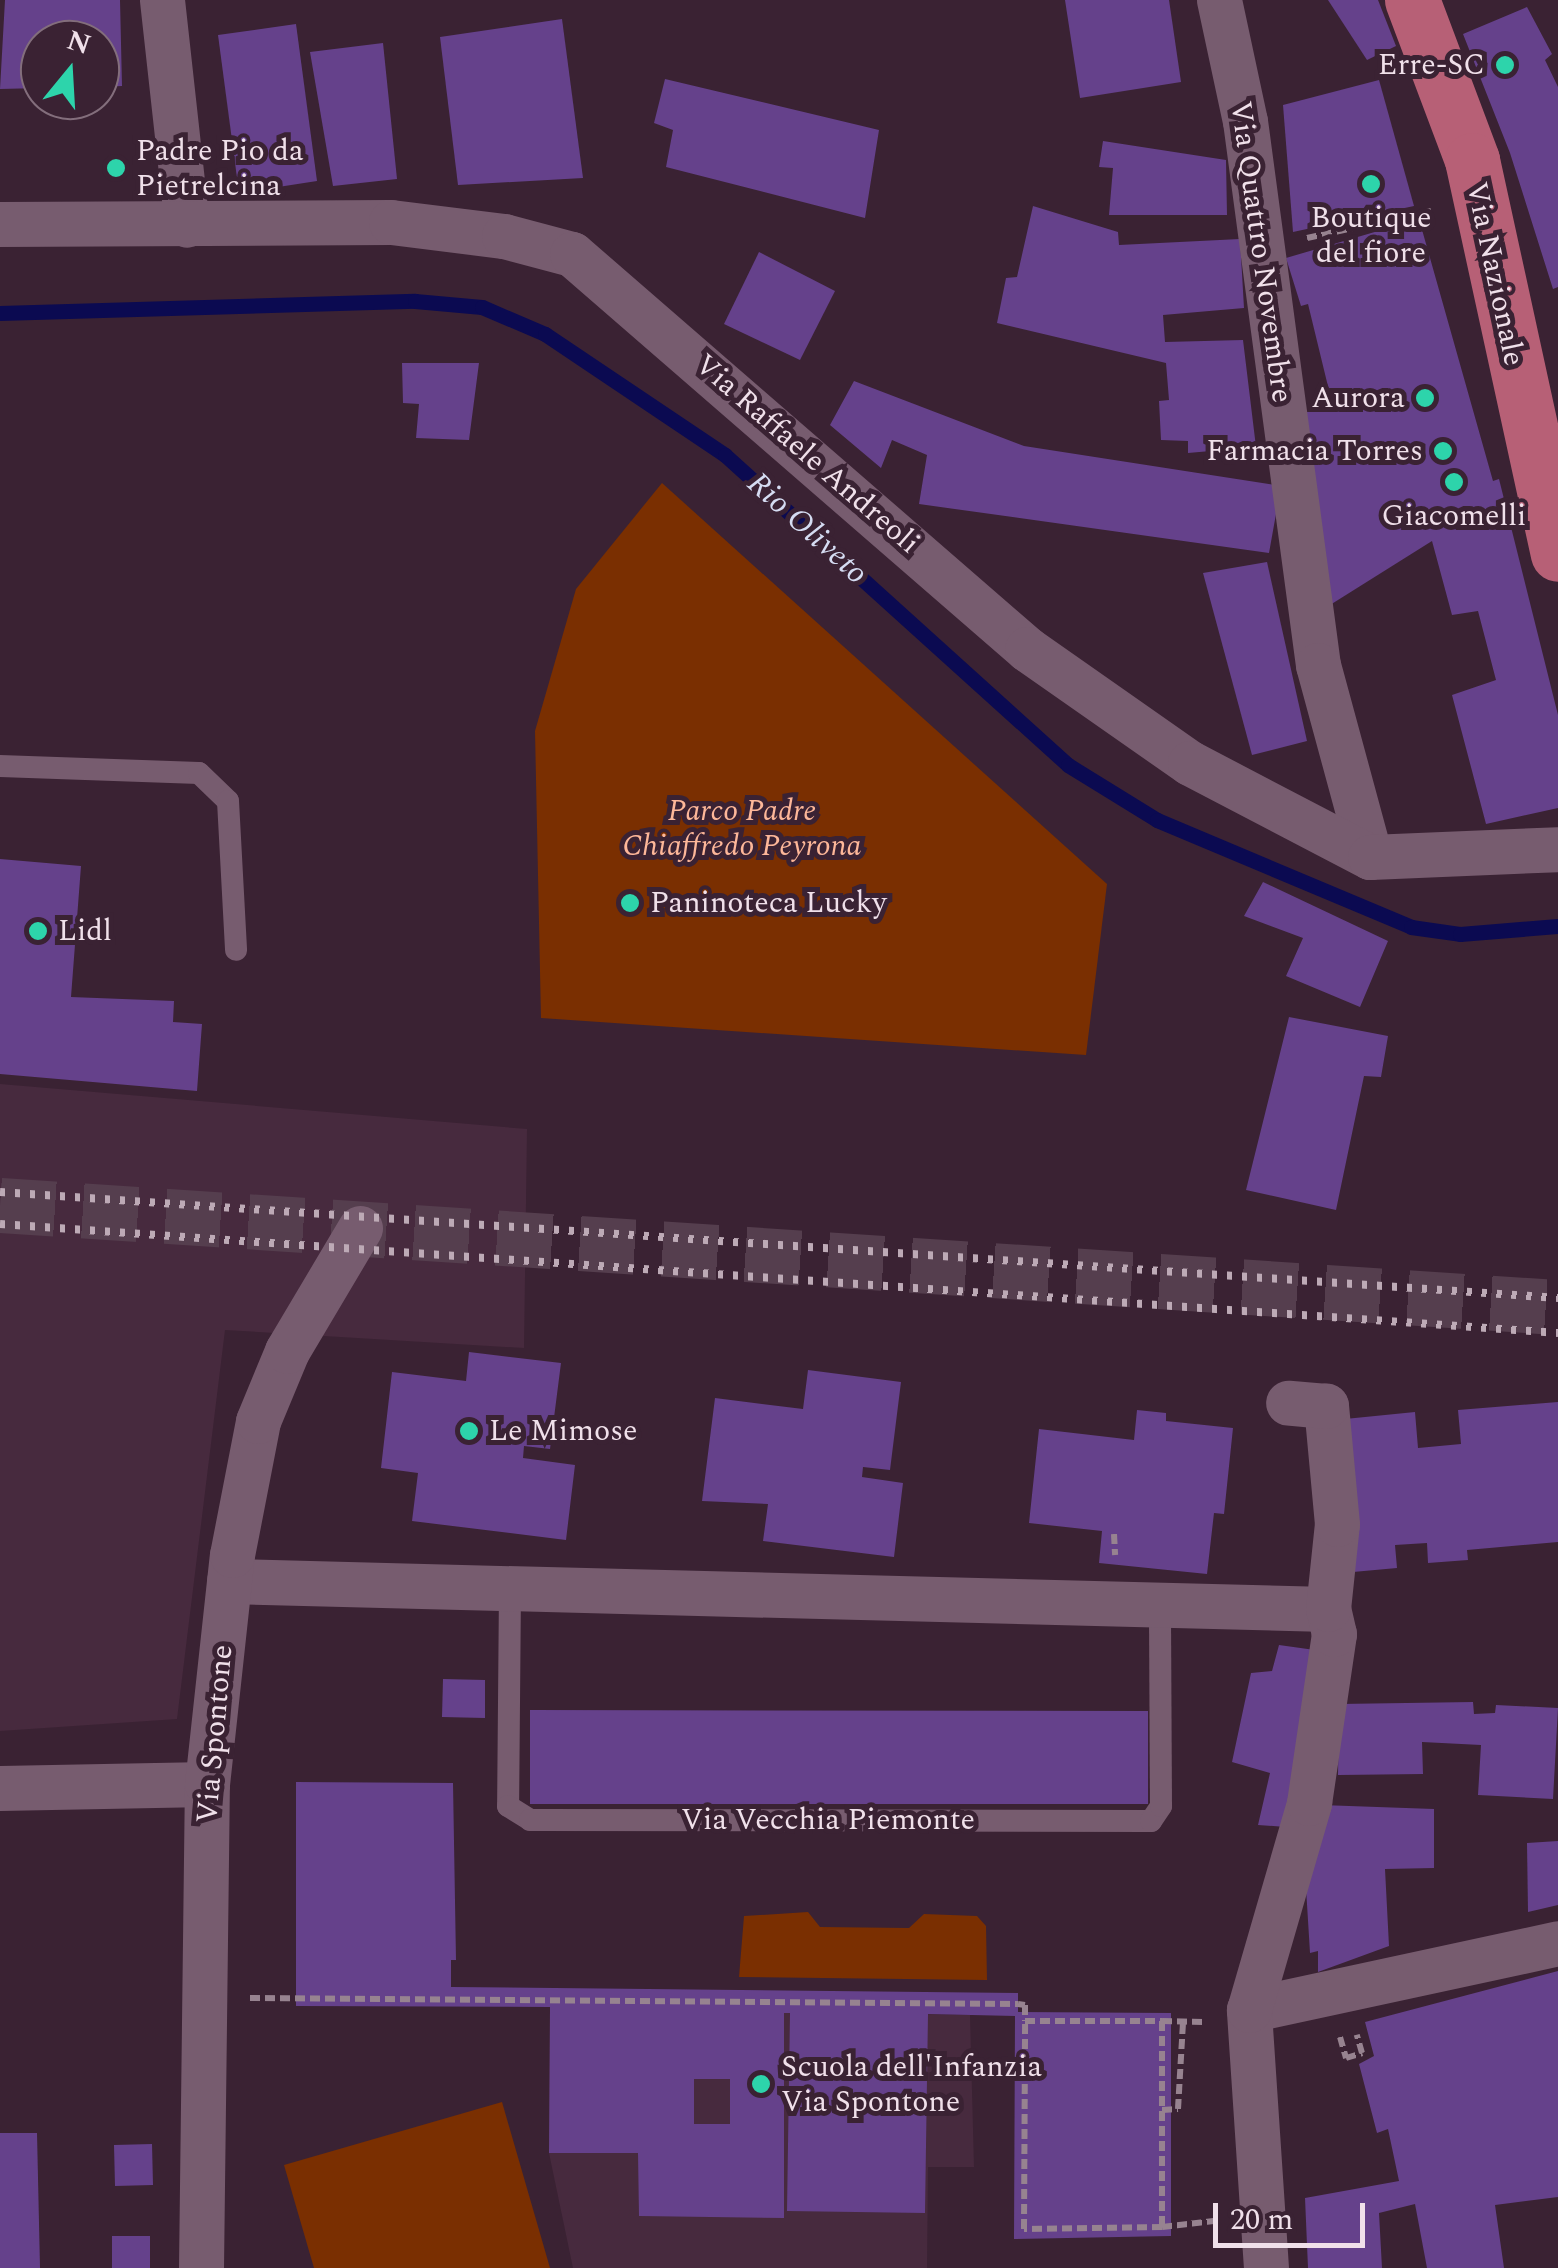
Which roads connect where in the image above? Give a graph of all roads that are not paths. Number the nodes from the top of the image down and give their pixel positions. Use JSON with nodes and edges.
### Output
{"nodes":[{"id":1,"x":162,"y":0,"type":"edge"},
{"id":2,"x":1218,"y":0,"type":"edge"},
{"id":3,"x":1412,"y":0,"type":"edge"},
{"id":4,"x":0,"y":224,"type":"edge"},
{"id":5,"x":187,"y":225,"type":"junction"},
{"id":6,"x":1558,"y":554,"type":"edge"},
{"id":7,"x":0,"y":766,"type":"edge"},
{"id":8,"x":1558,"y":849,"type":"edge"},
{"id":9,"x":1370,"y":856,"type":"junction"},
{"id":10,"x":236,"y":950,"type":"dead end"},
{"id":11,"x":360,"y":1228,"type":"dead end"},
{"id":12,"x":1288,"y":1403,"type":"dead end"},
{"id":13,"x":229,"y":1580,"type":"junction"},
{"id":14,"x":510,"y":1588,"type":"junction"},
{"id":15,"x":1160,"y":1605,"type":"junction"},
{"id":16,"x":1328,"y":1609,"type":"junction"},
{"id":17,"x":207,"y":1784,"type":"junction"},
{"id":18,"x":0,"y":1788,"type":"edge"},
{"id":19,"x":1558,"y":1943,"type":"edge"},
{"id":20,"x":1248,"y":2010,"type":"junction"},
{"id":21,"x":200,"y":2268,"type":"edge"},
{"id":22,"x":1266,"y":2268,"type":"edge"}],
"edges":[{"from":1,"to":5,"type":"street"},
{"from":2,"to":9,"type":"street","name":"Via Quattro Novembre"},
{"from":3,"to":6,"type":"main road","name":"Via Nazionale"},
{"from":4,"to":5,"type":"street","name":"Via Raffaele Andreoli"},
{"from":5,"to":9,"type":"street","name":"Via Raffaele Andreoli"},
{"from":7,"to":10,"type":"lane"},
{"from":8,"to":9,"type":"street","name":"Via Raffaele Andreoli"},
{"from":11,"to":13,"type":"street","name":"Via Spontone"},
{"from":12,"to":16,"type":"street"},
{"from":13,"to":14,"type":"street"},
{"from":13,"to":17,"type":"street","name":"Via Spontone"},
{"from":14,"to":15,"type":"street"},
{"from":14,"to":15,"type":"lane","name":"Via Vecchia Piemonte"},
{"from":15,"to":16,"type":"street"},
{"from":16,"to":20,"type":"street"},
{"from":17,"to":18,"type":"street"},
{"from":17,"to":21,"type":"street","name":"Via Spontone"},
{"from":19,"to":20,"type":"street"},
{"from":20,"to":22,"type":"street"}]}
